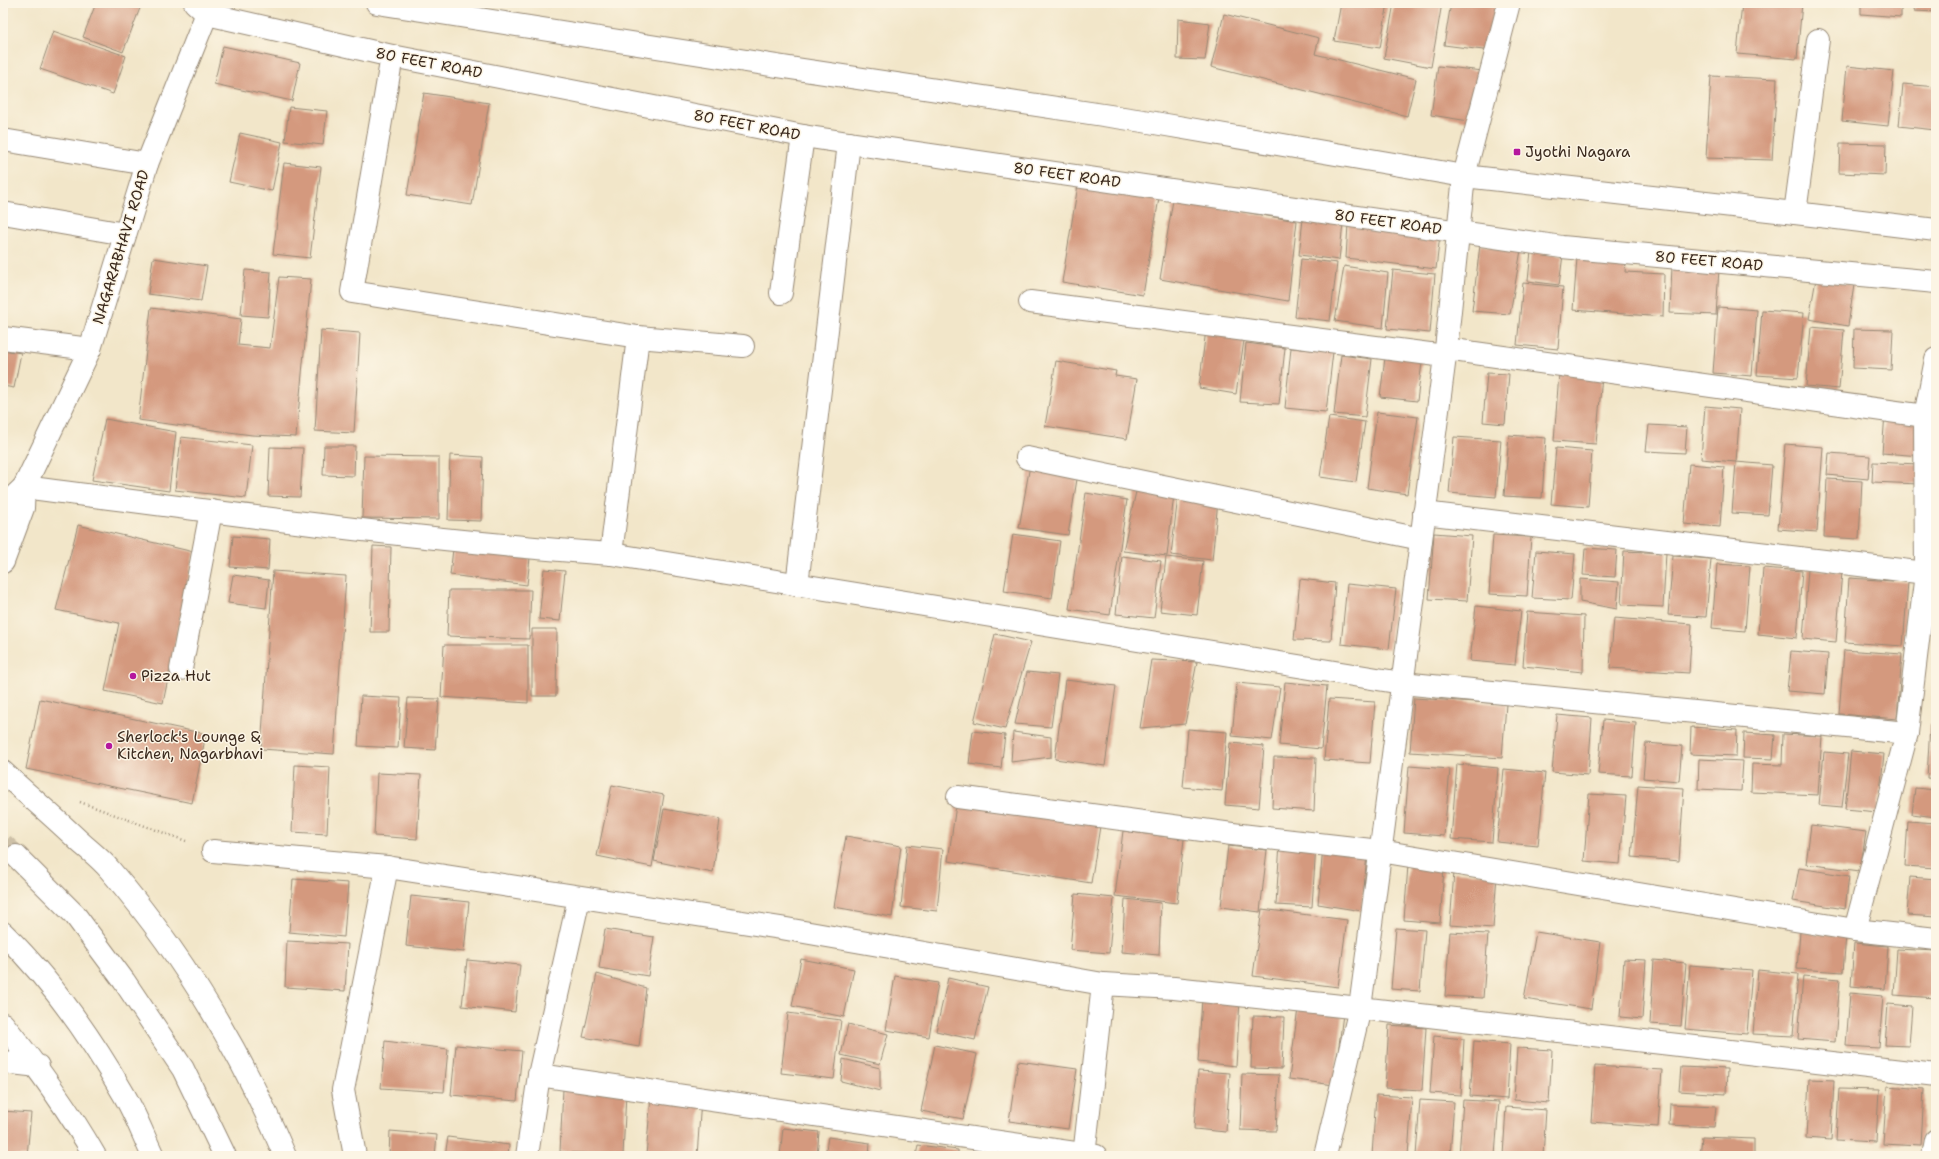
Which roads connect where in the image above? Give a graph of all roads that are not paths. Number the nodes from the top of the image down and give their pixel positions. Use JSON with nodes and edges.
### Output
{"nodes":[{"id":1,"x":378,"y":3,"type":"edge"},
{"id":2,"x":1508,"y":3,"type":"edge"},
{"id":3,"x":204,"y":7,"type":"edge"},
{"id":4,"x":1818,"y":40,"type":"dead end"},
{"id":5,"x":392,"y":56,"type":"junction"},
{"id":6,"x":803,"y":136,"type":"junction"},
{"id":7,"x":3,"y":140,"type":"edge"},
{"id":8,"x":849,"y":143,"type":"junction"},
{"id":9,"x":147,"y":164,"type":"junction"},
{"id":10,"x":1464,"y":176,"type":"junction"},
{"id":11,"x":3,"y":213,"type":"edge"},
{"id":12,"x":1795,"y":213,"type":"junction"},
{"id":13,"x":1936,"y":230,"type":"edge"},
{"id":14,"x":1458,"y":232,"type":"junction"},
{"id":15,"x":125,"y":234,"type":"junction"},
{"id":16,"x":1936,"y":282,"type":"edge"},
{"id":17,"x":781,"y":293,"type":"dead end"},
{"id":18,"x":1030,"y":302,"type":"dead end"},
{"id":19,"x":638,"y":337,"type":"junction"},
{"id":20,"x":3,"y":338,"type":"edge"},
{"id":21,"x":743,"y":346,"type":"dead end"},
{"id":22,"x":90,"y":349,"type":"junction"},
{"id":23,"x":1446,"y":352,"type":"junction"},
{"id":24,"x":1936,"y":359,"type":"edge"},
{"id":25,"x":1924,"y":416,"type":"junction"},
{"id":26,"x":1027,"y":458,"type":"dead end"},
{"id":27,"x":24,"y":487,"type":"junction"},
{"id":28,"x":3,"y":507,"type":"edge"},
{"id":29,"x":210,"y":511,"type":"junction"},
{"id":30,"x":1424,"y":513,"type":"junction"},
{"id":31,"x":1421,"y":539,"type":"junction"},
{"id":32,"x":611,"y":554,"type":"junction"},
{"id":33,"x":3,"y":562,"type":"edge"},
{"id":34,"x":1926,"y":573,"type":"junction"},
{"id":35,"x":797,"y":585,"type":"junction"},
{"id":36,"x":181,"y":668,"type":"dead end"},
{"id":37,"x":1402,"y":683,"type":"junction"},
{"id":38,"x":1907,"y":733,"type":"junction"},
{"id":39,"x":3,"y":772,"type":"edge"},
{"id":40,"x":958,"y":797,"type":"dead end"},
{"id":41,"x":213,"y":851,"type":"road end"},
{"id":42,"x":1380,"y":851,"type":"junction"},
{"id":43,"x":16,"y":856,"type":"tunnel mouth"},
{"id":44,"x":387,"y":867,"type":"junction"},
{"id":45,"x":579,"y":898,"type":"junction"},
{"id":46,"x":1855,"y":930,"type":"junction"},
{"id":47,"x":3,"y":933,"type":"edge"},
{"id":48,"x":1936,"y":939,"type":"edge"},
{"id":49,"x":1103,"y":984,"type":"junction"},
{"id":50,"x":1360,"y":1008,"type":"junction"},
{"id":51,"x":3,"y":1024,"type":"edge"},
{"id":52,"x":3,"y":1062,"type":"edge"},
{"id":53,"x":38,"y":1066,"type":"junction"},
{"id":54,"x":539,"y":1075,"type":"junction"},
{"id":55,"x":1936,"y":1075,"type":"edge"},
{"id":56,"x":1936,"y":1140,"type":"edge"},
{"id":57,"x":95,"y":1156,"type":"edge"},
{"id":58,"x":153,"y":1156,"type":"edge"},
{"id":59,"x":225,"y":1156,"type":"edge"},
{"id":60,"x":285,"y":1156,"type":"edge"},
{"id":61,"x":355,"y":1156,"type":"edge"},
{"id":62,"x":527,"y":1156,"type":"edge"},
{"id":63,"x":1088,"y":1156,"type":"edge"},
{"id":64,"x":1326,"y":1156,"type":"edge"},
{"id":65,"x":1933,"y":1156,"type":"edge"}],
"edges":[{"from":1,"to":10,"type":"main road"},
{"from":2,"to":10,"type":"main road"},
{"from":3,"to":5,"type":"main road","name":"80 FEET ROAD"},
{"from":3,"to":9,"type":"main road","name":"NAGARABHAVI ROAD"},
{"from":4,"to":12,"type":"main road"},
{"from":5,"to":6,"type":"main road","name":"80 FEET ROAD"},
{"from":5,"to":19,"type":"main road"},
{"from":6,"to":8,"type":"main road","name":"80 FEET ROAD"},
{"from":6,"to":17,"type":"main road"},
{"from":7,"to":9,"type":"main road"},
{"from":8,"to":14,"type":"main road","name":"80 FEET ROAD"},
{"from":8,"to":35,"type":"main road"},
{"from":9,"to":15,"type":"main road","name":"NAGARABHAVI ROAD"},
{"from":10,"to":12,"type":"main road"},
{"from":10,"to":14,"type":"main road"},
{"from":11,"to":15,"type":"main road"},
{"from":12,"to":13,"type":"main road"},
{"from":14,"to":16,"type":"main road","name":"80 FEET ROAD"},
{"from":14,"to":23,"type":"main road"},
{"from":15,"to":22,"type":"main road","name":"NAGARABHAVI ROAD"},
{"from":18,"to":23,"type":"main road"},
{"from":19,"to":21,"type":"main road"},
{"from":19,"to":32,"type":"main road"},
{"from":20,"to":22,"type":"main road"},
{"from":22,"to":27,"type":"main road","name":"NAGARABHAVI ROAD"},
{"from":23,"to":25,"type":"main road"},
{"from":23,"to":30,"type":"main road"},
{"from":24,"to":25,"type":"main road"},
{"from":25,"to":34,"type":"main road"},
{"from":26,"to":31,"type":"main road"},
{"from":27,"to":28,"type":"main road"},
{"from":27,"to":29,"type":"main road"},
{"from":27,"to":33,"type":"main road"},
{"from":29,"to":32,"type":"main road"},
{"from":29,"to":36,"type":"main road"},
{"from":30,"to":31,"type":"main road"},
{"from":30,"to":34,"type":"main road"},
{"from":31,"to":37,"type":"main road"},
{"from":32,"to":35,"type":"main road"},
{"from":34,"to":38,"type":"main road"},
{"from":35,"to":37,"type":"main road"},
{"from":37,"to":38,"type":"main road"},
{"from":37,"to":42,"type":"main road"},
{"from":38,"to":46,"type":"main road"},
{"from":39,"to":60,"type":"main road"},
{"from":40,"to":42,"type":"main road"},
{"from":41,"to":44,"type":"main road"},
{"from":42,"to":46,"type":"main road"},
{"from":42,"to":50,"type":"main road"},
{"from":43,"to":59,"type":"main road"},
{"from":44,"to":45,"type":"main road"},
{"from":44,"to":61,"type":"main road"},
{"from":45,"to":49,"type":"main road"},
{"from":45,"to":54,"type":"main road"},
{"from":46,"to":48,"type":"main road"},
{"from":47,"to":58,"type":"main road"},
{"from":49,"to":50,"type":"main road"},
{"from":49,"to":63,"type":"main road"},
{"from":50,"to":55,"type":"main road"},
{"from":50,"to":64,"type":"main road"},
{"from":51,"to":53,"type":"main road"},
{"from":52,"to":53,"type":"main road"},
{"from":53,"to":57,"type":"main road"},
{"from":54,"to":62,"type":"main road"},
{"from":54,"to":63,"type":"main road"},
{"from":56,"to":65,"type":"main road"}]}
